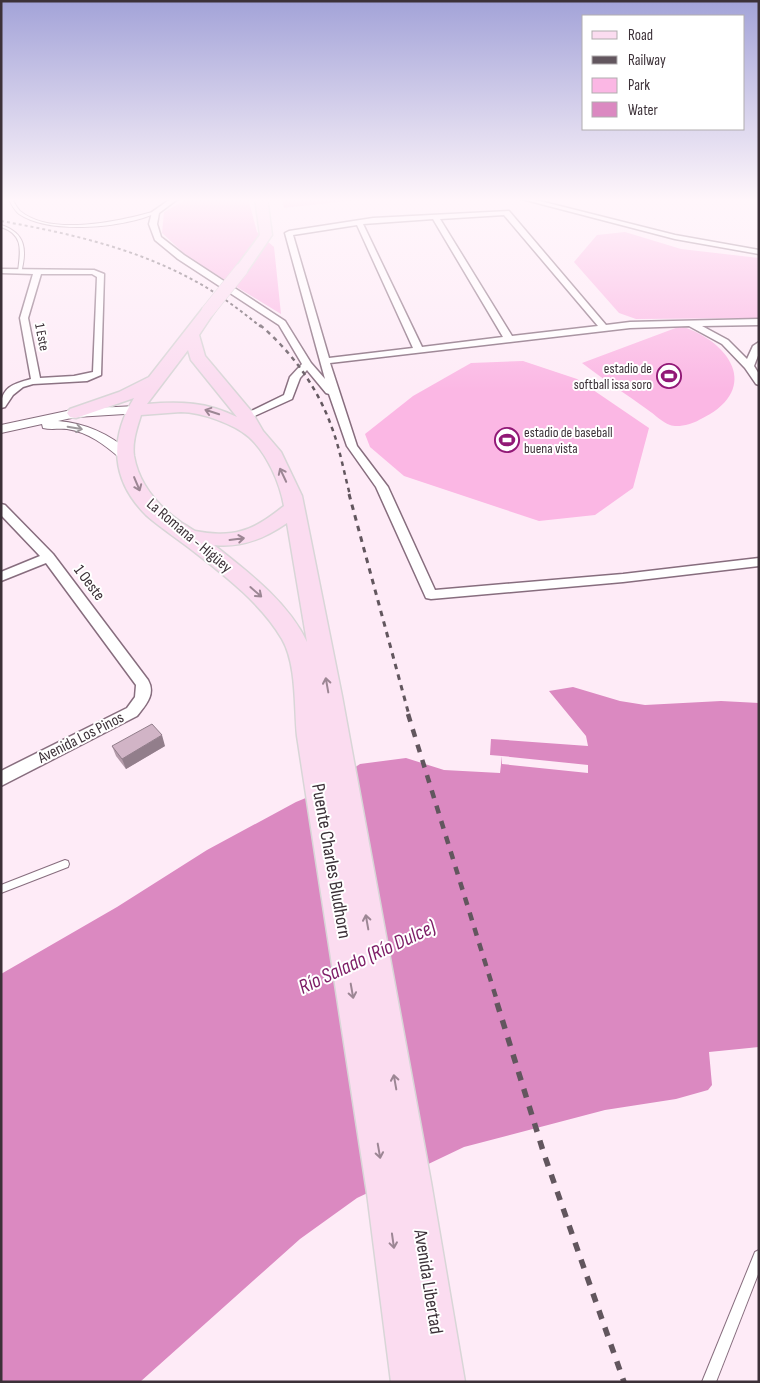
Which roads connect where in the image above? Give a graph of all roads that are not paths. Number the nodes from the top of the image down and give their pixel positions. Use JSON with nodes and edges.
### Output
{"nodes":[{"id":1,"x":21,"y":263,"type":"edge"},
{"id":2,"x":189,"y":263,"type":"edge"},
{"id":3,"x":247,"y":263,"type":"edge"},
{"id":4,"x":297,"y":263,"type":"edge"},
{"id":5,"x":378,"y":263,"type":"edge"},
{"id":6,"x":463,"y":263,"type":"edge"},
{"id":7,"x":549,"y":263,"type":"edge"},
{"id":8,"x":1,"y":271,"type":"edge"},
{"id":9,"x":20,"y":272,"type":"junction"},
{"id":10,"x":38,"y":272,"type":"junction"},
{"id":11,"x":759,"y":322,"type":"edge"},
{"id":12,"x":689,"y":323,"type":"junction"},
{"id":13,"x":604,"y":328,"type":"junction"},
{"id":14,"x":192,"y":336,"type":"junction"},
{"id":15,"x":509,"y":339,"type":"junction"},
{"id":16,"x":759,"y":345,"type":"edge"},
{"id":17,"x":419,"y":350,"type":"junction"},
{"id":18,"x":324,"y":361,"type":"junction"},
{"id":19,"x":307,"y":364,"type":"junction"},
{"id":20,"x":749,"y":366,"type":"junction"},
{"id":21,"x":36,"y":380,"type":"junction"},
{"id":22,"x":156,"y":380,"type":"junction"},
{"id":23,"x":759,"y":382,"type":"edge"},
{"id":24,"x":335,"y":396,"type":"junction"},
{"id":25,"x":1,"y":405,"type":"edge"},
{"id":26,"x":136,"y":410,"type":"junction"},
{"id":27,"x":76,"y":414,"type":"junction"},
{"id":28,"x":251,"y":425,"type":"junction"},
{"id":29,"x":5,"y":429,"type":"edge"},
{"id":30,"x":125,"y":455,"type":"junction"},
{"id":31,"x":1,"y":508,"type":"edge"},
{"id":32,"x":294,"y":508,"type":"junction"},
{"id":33,"x":188,"y":536,"type":"junction"},
{"id":34,"x":48,"y":557,"type":"junction"},
{"id":35,"x":759,"y":562,"type":"edge"},
{"id":36,"x":1,"y":577,"type":"edge"},
{"id":37,"x":143,"y":684,"type":"joint"},
{"id":38,"x":322,"y":735,"type":"junction"},
{"id":39,"x":1,"y":779,"type":"edge"},
{"id":40,"x":65,"y":864,"type":"dead end"},
{"id":41,"x":1,"y":889,"type":"edge"},
{"id":42,"x":399,"y":1187,"type":"junction"},
{"id":43,"x":759,"y":1256,"type":"edge"},
{"id":44,"x":413,"y":1382,"type":"edge"},
{"id":45,"x":443,"y":1382,"type":"edge"},
{"id":46,"x":709,"y":1382,"type":"edge"}],
"edges":[{"from":1,"to":9,"type":"lane"},
{"from":2,"to":19,"type":"street"},
{"from":3,"to":14,"type":"main road","name":"La Romana - Higüey","bridge":true},
{"from":4,"to":18,"type":"street"},
{"from":5,"to":17,"type":"street"},
{"from":6,"to":15,"type":"street"},
{"from":7,"to":13,"type":"street"},
{"from":8,"to":9,"type":"street"},
{"from":9,"to":10,"type":"street"},
{"from":10,"to":21,"type":"street","name":"1 Este"},
{"from":10,"to":21,"type":"street"},
{"from":11,"to":12,"type":"street"},
{"from":12,"to":13,"type":"street"},
{"from":12,"to":20,"type":"street"},
{"from":13,"to":15,"type":"street"},
{"from":14,"to":22,"type":"main road","name":"La Romana - Higüey"},
{"from":14,"to":28,"type":"main road"},
{"from":15,"to":17,"type":"street"},
{"from":16,"to":20,"type":"street"},
{"from":17,"to":18,"type":"street"},
{"from":18,"to":24,"type":"street"},
{"from":19,"to":24,"type":"street"},
{"from":19,"to":28,"type":"street"},
{"from":20,"to":23,"type":"street"},
{"from":21,"to":25,"type":"street"},
{"from":22,"to":26,"type":"main road","name":"La Romana - Higüey"},
{"from":22,"to":27,"type":"main road"},
{"from":24,"to":35,"type":"street"},
{"from":26,"to":27,"type":"street"},
{"from":28,"to":26,"type":"main road","one_way":true},
{"from":26,"to":30,"type":"main road","name":"La Romana - Higüey"},
{"from":27,"to":29,"type":"street"},
{"from":32,"to":28,"type":"main road","one_way":true},
{"from":29,"to":30,"type":"street","one_way":true},
{"from":30,"to":33,"type":"main road","name":"La Romana - Higüey","one_way":true},
{"from":31,"to":34,"type":"street","name":"1 Oeste"},
{"from":33,"to":32,"type":"main road","one_way":true},
{"from":38,"to":32,"type":"main road","one_way":true},
{"from":33,"to":38,"type":"main road","name":"La Romana - Higüey","one_way":true},
{"from":34,"to":36,"type":"street"},
{"from":34,"to":37,"type":"street","name":"1 Oeste"},
{"from":37,"to":39,"type":"street","name":"Avenida Los Pinos"},
{"from":38,"to":42,"type":"main road","name":"Puente Charles Bludhorn"},
{"from":40,"to":41,"type":"lane"},
{"from":42,"to":44,"type":"main road","name":"Avenida Libertad","one_way":true},
{"from":42,"to":45,"type":"main road","name":"Avenida Libertad"},
{"from":43,"to":46,"type":"lane"}]}
